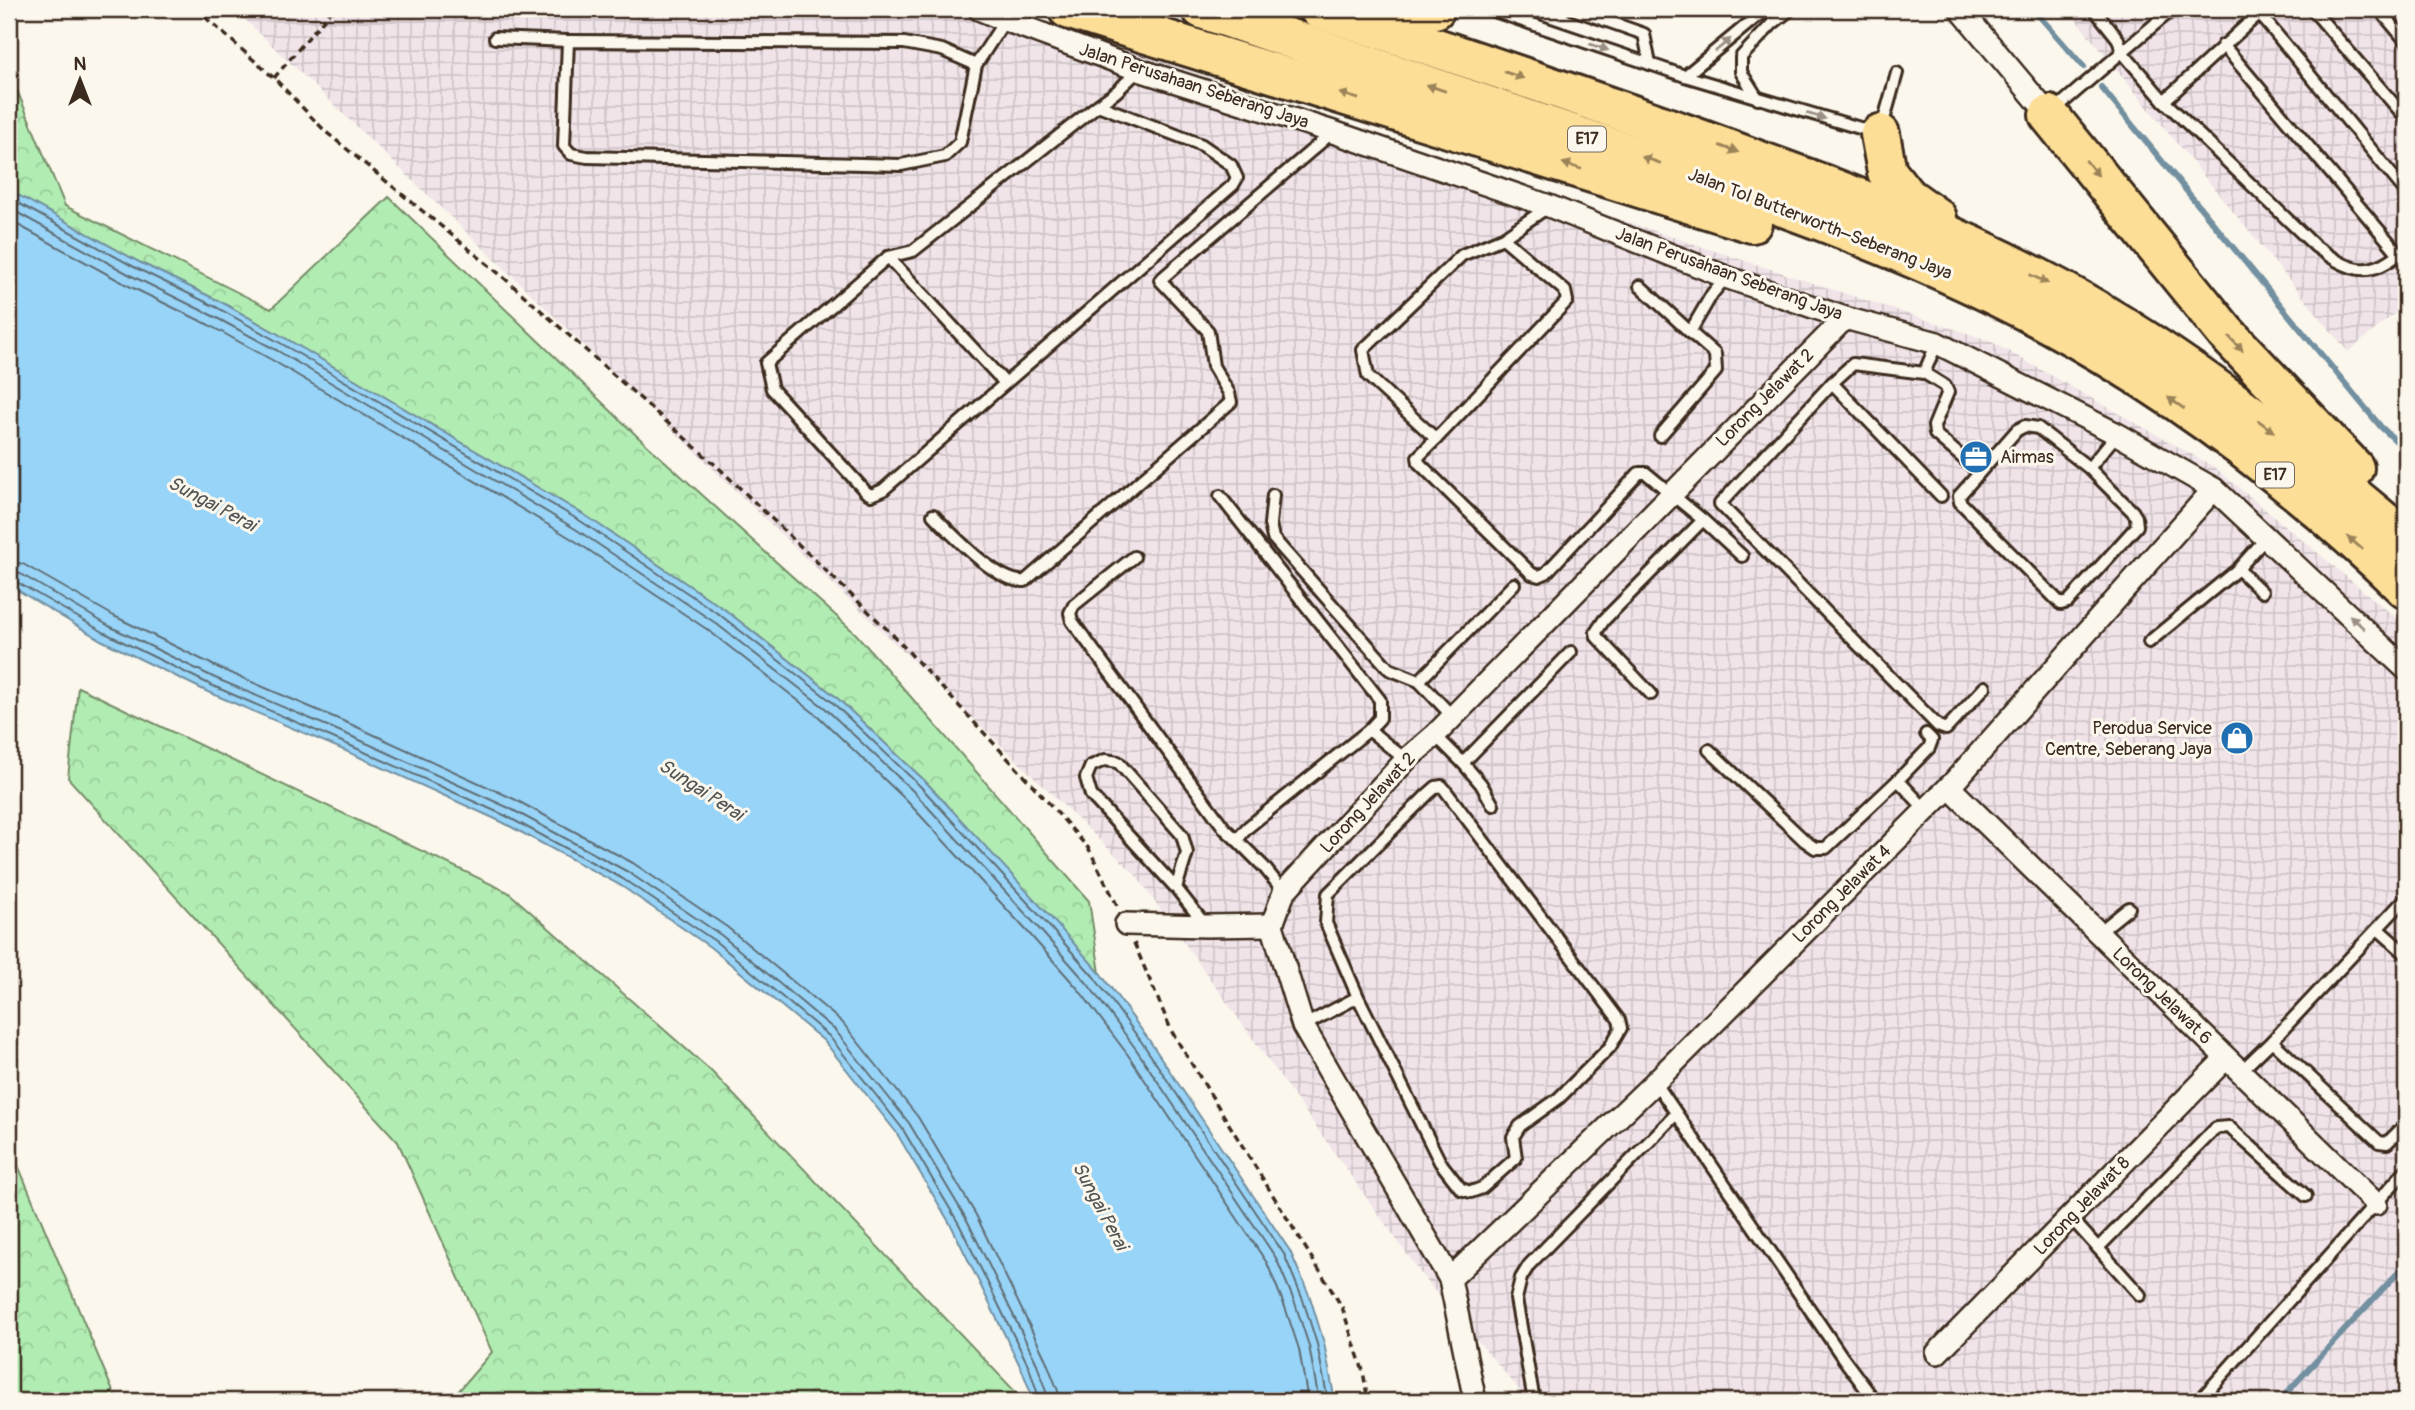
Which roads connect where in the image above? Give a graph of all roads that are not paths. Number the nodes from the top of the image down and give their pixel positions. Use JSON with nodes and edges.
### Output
{"nodes":[{"id":1,"x":979,"y":9,"type":"edge"},
{"id":2,"x":1068,"y":9,"type":"edge"},
{"id":3,"x":1202,"y":9,"type":"edge"},
{"id":4,"x":1320,"y":9,"type":"edge"},
{"id":5,"x":1435,"y":9,"type":"edge"},
{"id":6,"x":1488,"y":9,"type":"edge"},
{"id":7,"x":1573,"y":9,"type":"edge"},
{"id":8,"x":1766,"y":9,"type":"edge"},
{"id":9,"x":1791,"y":9,"type":"edge"},
{"id":10,"x":1960,"y":9,"type":"edge"},
{"id":11,"x":2094,"y":9,"type":"edge"},
{"id":12,"x":2173,"y":9,"type":"edge"},
{"id":13,"x":2312,"y":9,"type":"edge"},
{"id":14,"x":2379,"y":9,"type":"edge"},
{"id":15,"x":2261,"y":11,"type":"edge"},
{"id":16,"x":1005,"y":20,"type":"junction"},
{"id":17,"x":1357,"y":21,"type":"junction"},
{"id":18,"x":495,"y":38,"type":"dead end"},
{"id":19,"x":568,"y":41,"type":"junction"},
{"id":20,"x":2406,"y":41,"type":"edge"},
{"id":21,"x":2223,"y":45,"type":"junction"},
{"id":22,"x":2122,"y":52,"type":"junction"},
{"id":23,"x":1650,"y":64,"type":"junction"},
{"id":24,"x":976,"y":65,"type":"junction"},
{"id":25,"x":1139,"y":70,"type":"junction"},
{"id":26,"x":1897,"y":73,"type":"dead end"},
{"id":27,"x":1685,"y":76,"type":"junction"},
{"id":28,"x":1758,"y":99,"type":"junction"},
{"id":29,"x":2164,"y":101,"type":"junction"},
{"id":30,"x":1098,"y":105,"type":"junction"},
{"id":31,"x":2049,"y":115,"type":"junction"},
{"id":32,"x":2406,"y":118,"type":"edge"},
{"id":33,"x":1333,"y":132,"type":"junction"},
{"id":34,"x":1880,"y":134,"type":"junction"},
{"id":35,"x":2406,"y":192,"type":"edge"},
{"id":36,"x":1549,"y":206,"type":"junction"},
{"id":37,"x":1503,"y":238,"type":"junction"},
{"id":38,"x":2403,"y":251,"type":"edge"},
{"id":39,"x":888,"y":257,"type":"junction"},
{"id":40,"x":1972,"y":265,"type":"junction"},
{"id":41,"x":1726,"y":277,"type":"junction"},
{"id":42,"x":1640,"y":286,"type":"dead end"},
{"id":43,"x":1844,"y":318,"type":"junction"},
{"id":44,"x":1690,"y":332,"type":"junction"},
{"id":45,"x":1937,"y":343,"type":"junction"},
{"id":46,"x":1924,"y":373,"type":"junction"},
{"id":47,"x":1005,"y":383,"type":"junction"},
{"id":48,"x":1832,"y":383,"type":"junction"},
{"id":49,"x":2117,"y":434,"type":"junction"},
{"id":50,"x":1660,"y":436,"type":"dead end"},
{"id":51,"x":1436,"y":439,"type":"junction"},
{"id":52,"x":2089,"y":468,"type":"junction"},
{"id":53,"x":1979,"y":472,"type":"junction"},
{"id":54,"x":2214,"y":489,"type":"junction"},
{"id":55,"x":1671,"y":494,"type":"junction"},
{"id":56,"x":1273,"y":495,"type":"dead end"},
{"id":57,"x":1220,"y":496,"type":"dead end"},
{"id":58,"x":1941,"y":496,"type":"dead end"},
{"id":59,"x":933,"y":515,"type":"dead end"},
{"id":60,"x":1703,"y":520,"type":"junction"},
{"id":61,"x":2406,"y":523,"type":"edge"},
{"id":62,"x":2267,"y":537,"type":"junction"},
{"id":63,"x":2406,"y":540,"type":"edge"},
{"id":64,"x":1742,"y":556,"type":"dead end"},
{"id":65,"x":1134,"y":557,"type":"dead end"},
{"id":66,"x":2238,"y":569,"type":"junction"},
{"id":67,"x":1514,"y":584,"type":"dead end"},
{"id":68,"x":2406,"y":589,"type":"edge"},
{"id":69,"x":2262,"y":592,"type":"dead end"},
{"id":70,"x":2148,"y":642,"type":"dead end"},
{"id":71,"x":1571,"y":652,"type":"dead end"},
{"id":72,"x":2406,"y":668,"type":"edge"},
{"id":73,"x":1419,"y":681,"type":"junction"},
{"id":74,"x":1985,"y":687,"type":"dead end"},
{"id":75,"x":1651,"y":694,"type":"dead end"},
{"id":76,"x":1452,"y":716,"type":"junction"},
{"id":77,"x":1369,"y":730,"type":"junction"},
{"id":78,"x":1926,"y":734,"type":"dead end"},
{"id":79,"x":1435,"y":735,"type":"junction"},
{"id":80,"x":1709,"y":750,"type":"dead end"},
{"id":81,"x":1406,"y":760,"type":"junction"},
{"id":82,"x":1463,"y":763,"type":"junction"},
{"id":83,"x":1898,"y":780,"type":"junction"},
{"id":84,"x":1949,"y":787,"type":"junction"},
{"id":85,"x":1493,"y":805,"type":"dead end"},
{"id":86,"x":1925,"y":809,"type":"junction"},
{"id":87,"x":1237,"y":840,"type":"junction"},
{"id":88,"x":1176,"y":888,"type":"junction"},
{"id":89,"x":1284,"y":892,"type":"junction"},
{"id":90,"x":2406,"y":898,"type":"edge"},
{"id":91,"x":2129,"y":908,"type":"dead end"},
{"id":92,"x":1126,"y":924,"type":"road end"},
{"id":93,"x":1272,"y":925,"type":"junction"},
{"id":94,"x":1206,"y":926,"type":"junction"},
{"id":95,"x":2378,"y":929,"type":"junction"},
{"id":96,"x":2098,"y":933,"type":"junction"},
{"id":97,"x":2406,"y":954,"type":"edge"},
{"id":98,"x":1358,"y":997,"type":"junction"},
{"id":99,"x":1303,"y":1026,"type":"junction"},
{"id":100,"x":2272,"y":1041,"type":"junction"},
{"id":101,"x":2233,"y":1065,"type":"junction"},
{"id":102,"x":1655,"y":1082,"type":"junction"},
{"id":103,"x":1676,"y":1114,"type":"junction"},
{"id":104,"x":2406,"y":1124,"type":"edge"},
{"id":105,"x":2406,"y":1170,"type":"edge"},
{"id":106,"x":2306,"y":1196,"type":"dead end"},
{"id":107,"x":2376,"y":1204,"type":"junction"},
{"id":108,"x":2071,"y":1218,"type":"junction"},
{"id":109,"x":2098,"y":1248,"type":"junction"},
{"id":110,"x":1450,"y":1279,"type":"junction"},
{"id":111,"x":2140,"y":1295,"type":"dead end"},
{"id":112,"x":1937,"y":1353,"type":"dead end"},
{"id":113,"x":1475,"y":1401,"type":"edge"},
{"id":114,"x":1534,"y":1401,"type":"edge"},
{"id":115,"x":1875,"y":1401,"type":"edge"},
{"id":116,"x":2199,"y":1401,"type":"edge"}],
"edges":[{"from":1,"to":16,"type":"street","name":"Jalan Perusahaan Seberang Jaya"},
{"from":40,"to":2,"type":"highway","one_way":true},
{"from":40,"to":3,"type":"highway","name":"Jalan Tol Butterworth–Seberang Jaya","number":"E17","one_way":true},
{"from":4,"to":17,"type":"highway","name":"Jalan Tol Butterworth–Seberang Jaya","number":"E17"},
{"from":5,"to":17,"type":"highway"},
{"from":6,"to":23,"type":"lane","one_way":true},
{"from":7,"to":23,"type":"lane"},
{"from":27,"to":8,"type":"lane","one_way":true},
{"from":9,"to":28,"type":"lane"},
{"from":10,"to":31,"type":"street"},
{"from":11,"to":22,"type":"lane"},
{"from":12,"to":22,"type":"lane"},
{"from":13,"to":32,"type":"lane"},
{"from":14,"to":20,"type":"lane"},
{"from":15,"to":21,"type":"lane"},
{"from":15,"to":35,"type":"lane"},
{"from":16,"to":24,"type":"lane"},
{"from":16,"to":25,"type":"street","name":"Jalan Perusahaan Seberang Jaya"},
{"from":17,"to":40,"type":"highway","name":"Jalan Tol Butterworth–Seberang Jaya","number":"E17","one_way":true},
{"from":18,"to":19,"type":"lane"},
{"from":19,"to":24,"type":"lane"},
{"from":19,"to":24,"type":"lane"},
{"from":21,"to":29,"type":"lane"},
{"from":21,"to":38,"type":"lane"},
{"from":22,"to":29,"type":"lane"},
{"from":22,"to":31,"type":"lane"},
{"from":23,"to":27,"type":"lane"},
{"from":25,"to":30,"type":"lane"},
{"from":25,"to":33,"type":"street","name":"Jalan Perusahaan Seberang Jaya"},
{"from":26,"to":34,"type":"lane"},
{"from":27,"to":28,"type":"lane"},
{"from":28,"to":34,"type":"lane","one_way":true},
{"from":29,"to":38,"type":"lane"},
{"from":30,"to":39,"type":"lane"},
{"from":30,"to":47,"type":"lane"},
{"from":31,"to":61,"type":"highway","one_way":true},
{"from":33,"to":36,"type":"street","name":"Jalan Perusahaan Seberang Jaya"},
{"from":33,"to":59,"type":"lane"},
{"from":34,"to":40,"type":"highway"},
{"from":36,"to":37,"type":"lane"},
{"from":36,"to":41,"type":"street","name":"Jalan Perusahaan Seberang Jaya"},
{"from":37,"to":51,"type":"lane"},
{"from":37,"to":51,"type":"lane"},
{"from":39,"to":47,"type":"lane"},
{"from":39,"to":47,"type":"lane"},
{"from":40,"to":63,"type":"highway","name":"Jalan Tol Butterworth–Seberang Jaya","number":"E17","one_way":true},
{"from":68,"to":40,"type":"highway","name":"Jalan Tol Butterworth–Seberang Jaya","number":"E17","one_way":true},
{"from":41,"to":43,"type":"street","name":"Jalan Perusahaan Seberang Jaya"},
{"from":41,"to":44,"type":"lane"},
{"from":42,"to":44,"type":"lane"},
{"from":43,"to":45,"type":"street","name":"Jalan Perusahaan Seberang Jaya"},
{"from":43,"to":55,"type":"street","name":"Lorong Jelawat 2"},
{"from":44,"to":50,"type":"lane"},
{"from":45,"to":46,"type":"lane"},
{"from":45,"to":49,"type":"street","name":"Jalan Perusahaan Seberang Jaya"},
{"from":46,"to":48,"type":"lane"},
{"from":46,"to":53,"type":"lane"},
{"from":48,"to":58,"type":"lane"},
{"from":48,"to":74,"type":"lane"},
{"from":49,"to":52,"type":"lane"},
{"from":49,"to":54,"type":"street","name":"Jalan Perusahaan Seberang Jaya"},
{"from":51,"to":55,"type":"lane"},
{"from":52,"to":53,"type":"lane"},
{"from":52,"to":53,"type":"lane"},
{"from":54,"to":62,"type":"street","name":"Jalan Perusahaan Seberang Jaya"},
{"from":54,"to":84,"type":"street","name":"Lorong Jelawat 4"},
{"from":55,"to":60,"type":"lane"},
{"from":55,"to":76,"type":"street","name":"Lorong Jelawat 2"},
{"from":56,"to":73,"type":"lane"},
{"from":57,"to":77,"type":"lane"},
{"from":60,"to":64,"type":"lane"},
{"from":60,"to":75,"type":"lane"},
{"from":62,"to":66,"type":"lane"},
{"from":72,"to":62,"type":"street","name":"Jalan Perusahaan Seberang Jaya","one_way":true},
{"from":65,"to":87,"type":"lane"},
{"from":66,"to":69,"type":"lane"},
{"from":66,"to":70,"type":"lane"},
{"from":67,"to":73,"type":"lane"},
{"from":71,"to":82,"type":"lane"},
{"from":73,"to":76,"type":"lane"},
{"from":76,"to":79,"type":"street","name":"Lorong Jelawat 2"},
{"from":77,"to":81,"type":"lane"},
{"from":77,"to":87,"type":"lane"},
{"from":78,"to":83,"type":"lane"},
{"from":79,"to":81,"type":"street","name":"Lorong Jelawat 2"},
{"from":79,"to":82,"type":"lane"},
{"from":80,"to":83,"type":"lane"},
{"from":81,"to":89,"type":"street","name":"Lorong Jelawat 2"},
{"from":82,"to":85,"type":"lane"},
{"from":83,"to":86,"type":"lane"},
{"from":84,"to":86,"type":"street","name":"Lorong Jelawat 4"},
{"from":84,"to":96,"type":"street","name":"Lorong Jelawat 6"},
{"from":86,"to":102,"type":"street","name":"Lorong Jelawat 4"},
{"from":87,"to":89,"type":"lane"},
{"from":88,"to":88,"type":"lane"},
{"from":88,"to":94,"type":"lane"},
{"from":89,"to":93,"type":"street","name":"Lorong Jelawat 2"},
{"from":90,"to":95,"type":"lane"},
{"from":91,"to":96,"type":"lane"},
{"from":92,"to":94,"type":"street"},
{"from":93,"to":94,"type":"street"},
{"from":93,"to":99,"type":"street"},
{"from":95,"to":97,"type":"lane"},
{"from":95,"to":100,"type":"lane"},
{"from":96,"to":101,"type":"street","name":"Lorong Jelawat 6"},
{"from":98,"to":98,"type":"lane"},
{"from":98,"to":99,"type":"lane"},
{"from":99,"to":110,"type":"street"},
{"from":100,"to":101,"type":"lane"},
{"from":100,"to":104,"type":"lane"},
{"from":101,"to":107,"type":"street","name":"Lorong Jelawat 6"},
{"from":101,"to":108,"type":"street","name":"Lorong Jelawat 8"},
{"from":102,"to":103,"type":"lane"},
{"from":102,"to":110,"type":"street","name":"Lorong Jelawat 4"},
{"from":103,"to":114,"type":"lane"},
{"from":103,"to":115,"type":"lane"},
{"from":105,"to":107,"type":"lane"},
{"from":106,"to":109,"type":"lane"},
{"from":107,"to":116,"type":"lane"},
{"from":108,"to":109,"type":"lane"},
{"from":108,"to":112,"type":"street","name":"Lorong Jelawat 8"},
{"from":109,"to":111,"type":"lane"},
{"from":110,"to":113,"type":"street"}]}
